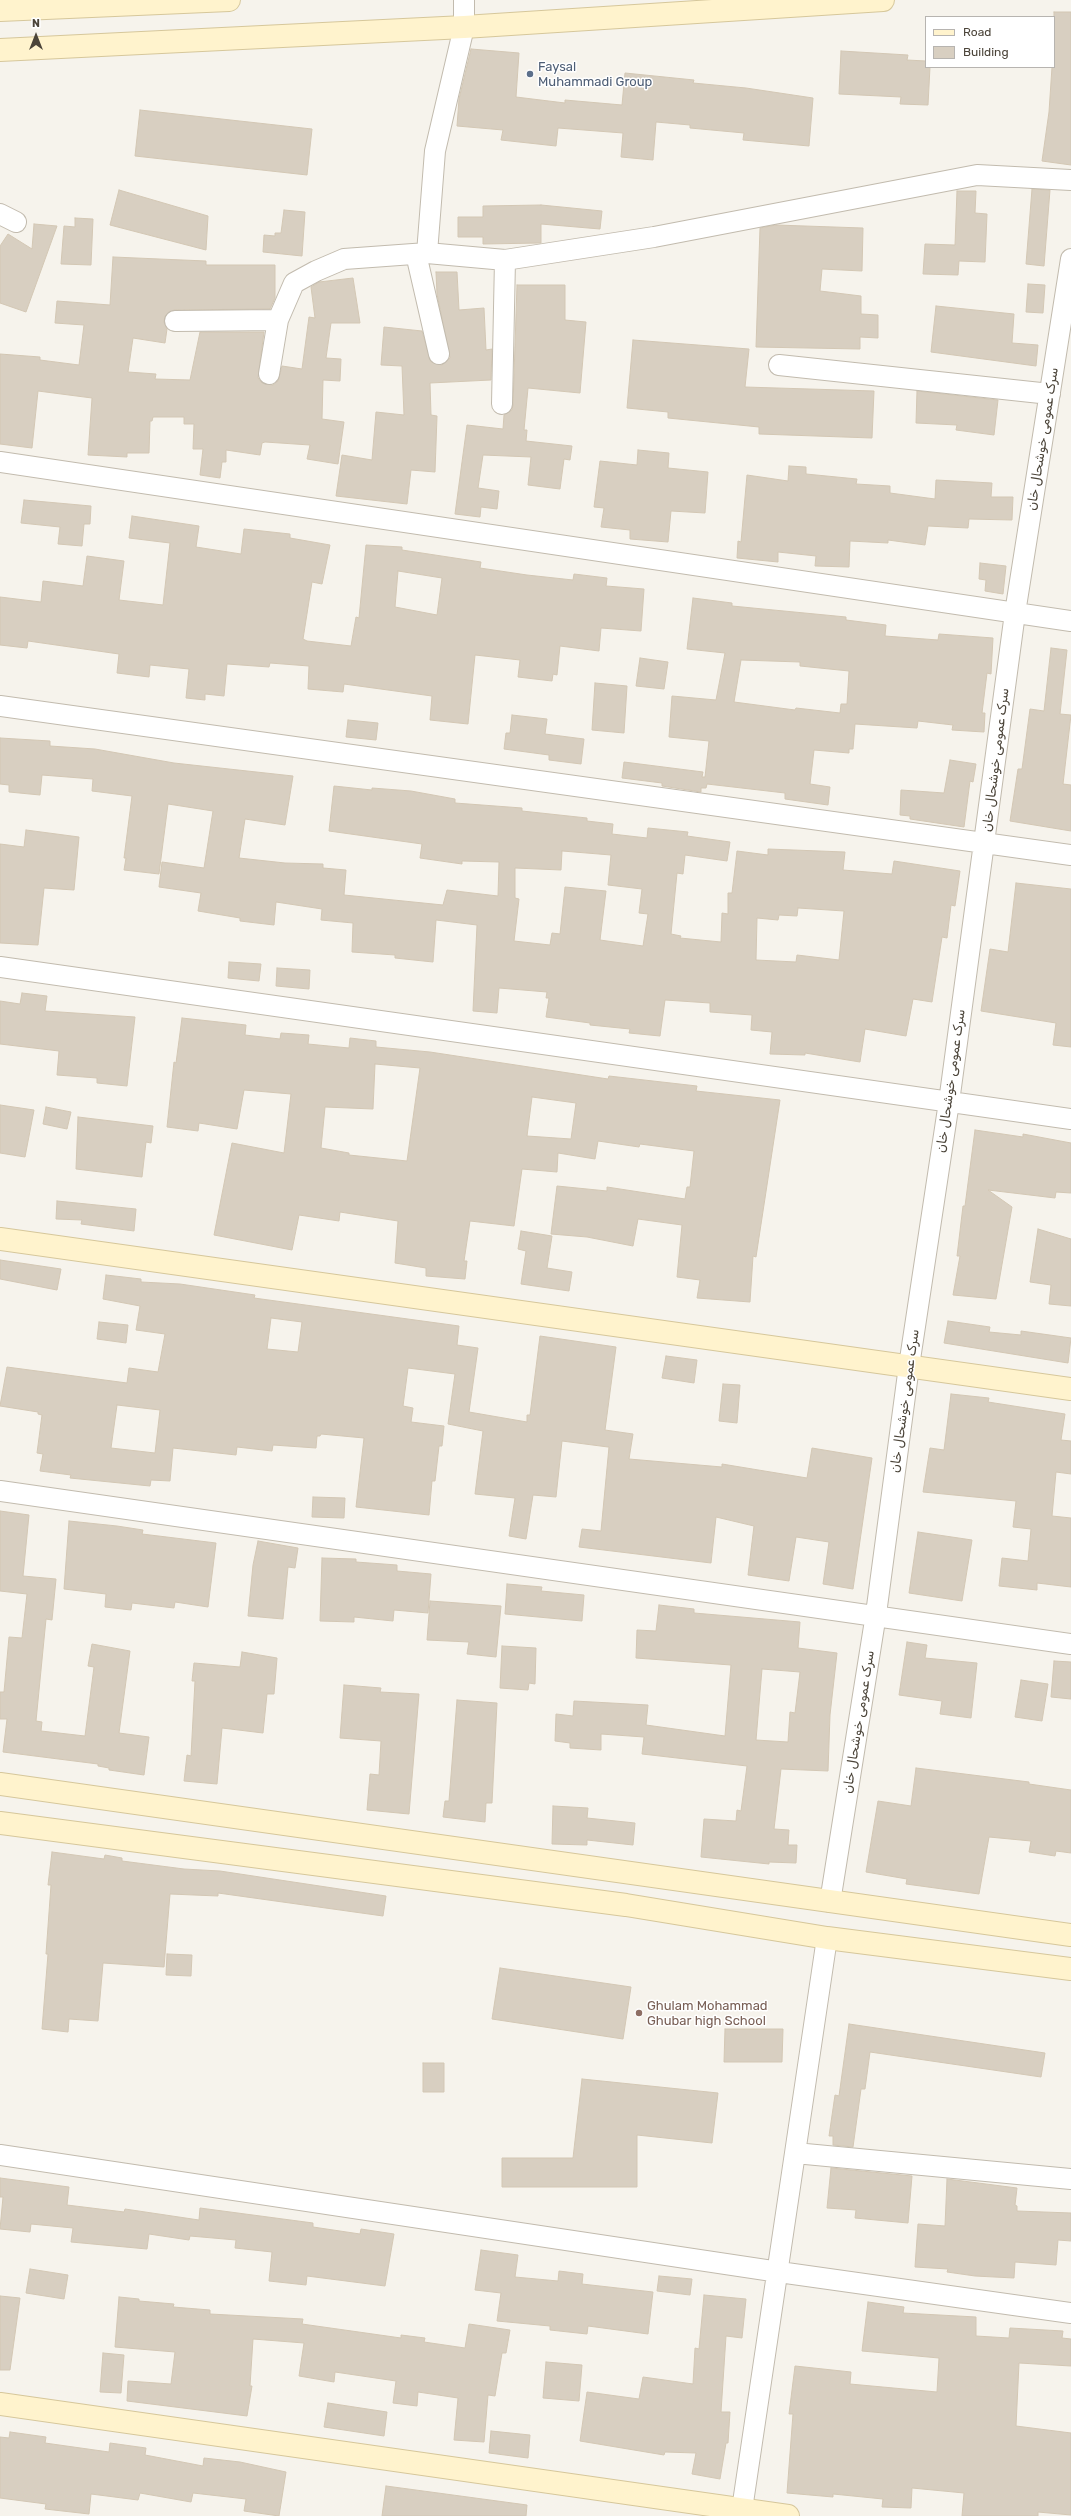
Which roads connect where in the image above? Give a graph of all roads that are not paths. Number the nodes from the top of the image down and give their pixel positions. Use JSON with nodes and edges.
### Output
{"nodes":[{"id":1,"x":229,"y":0,"type":"edge"},
{"id":2,"x":464,"y":0,"type":"edge"},
{"id":3,"x":883,"y":0,"type":"edge"},
{"id":4,"x":0,"y":10,"type":"edge"},
{"id":5,"x":464,"y":27,"type":"junction"},
{"id":6,"x":0,"y":50,"type":"edge"},
{"id":7,"x":1071,"y":180,"type":"edge"},
{"id":8,"x":422,"y":253,"type":"junction"},
{"id":9,"x":1071,"y":259,"type":"edge"},
{"id":10,"x":505,"y":260,"type":"junction"},
{"id":11,"x":175,"y":320,"type":"dead end"},
{"id":12,"x":278,"y":320,"type":"junction"},
{"id":13,"x":440,"y":354,"type":"dead end"},
{"id":14,"x":780,"y":365,"type":"dead end"},
{"id":15,"x":269,"y":374,"type":"dead end"},
{"id":16,"x":1050,"y":394,"type":"junction"},
{"id":17,"x":502,"y":404,"type":"dead end"},
{"id":18,"x":0,"y":462,"type":"edge"},
{"id":19,"x":1015,"y":613,"type":"junction"},
{"id":20,"x":1071,"y":621,"type":"edge"},
{"id":21,"x":0,"y":706,"type":"edge"},
{"id":22,"x":985,"y":842,"type":"junction"},
{"id":23,"x":1071,"y":855,"type":"edge"},
{"id":24,"x":0,"y":967,"type":"edge"},
{"id":25,"x":949,"y":1102,"type":"junction"},
{"id":26,"x":1071,"y":1119,"type":"edge"},
{"id":27,"x":0,"y":1238,"type":"edge"},
{"id":28,"x":909,"y":1366,"type":"junction"},
{"id":29,"x":1071,"y":1389,"type":"edge"},
{"id":30,"x":0,"y":1491,"type":"edge"},
{"id":31,"x":876,"y":1614,"type":"junction"},
{"id":32,"x":1071,"y":1644,"type":"edge"},
{"id":33,"x":0,"y":1784,"type":"edge"},
{"id":34,"x":0,"y":1822,"type":"edge"},
{"id":35,"x":631,"y":1873,"type":"junction"},
{"id":36,"x":830,"y":1902,"type":"junction"},
{"id":37,"x":626,"y":1905,"type":"junction"},
{"id":38,"x":1071,"y":1937,"type":"edge"},
{"id":39,"x":827,"y":1938,"type":"junction"},
{"id":40,"x":1069,"y":1969,"type":"edge"},
{"id":41,"x":796,"y":2153,"type":"junction"},
{"id":42,"x":0,"y":2155,"type":"edge"},
{"id":43,"x":1071,"y":2179,"type":"edge"},
{"id":44,"x":779,"y":2272,"type":"junction"},
{"id":45,"x":1071,"y":2313,"type":"edge"},
{"id":46,"x":0,"y":2404,"type":"edge"},
{"id":47,"x":742,"y":2513,"type":"edge"},
{"id":48,"x":788,"y":2516,"type":"edge"}],
"edges":[{"from":1,"to":4,"type":"street"},
{"from":2,"to":5,"type":"street"},
{"from":3,"to":5,"type":"street"},
{"from":5,"to":6,"type":"street"},
{"from":5,"to":8,"type":"street"},
{"from":7,"to":10,"type":"street"},
{"from":8,"to":10,"type":"street"},
{"from":8,"to":12,"type":"street"},
{"from":8,"to":13,"type":"street"},
{"from":9,"to":16,"type":"street","name":"سرک عمومی خوشحال خان"},
{"from":10,"to":17,"type":"street"},
{"from":11,"to":12,"type":"street"},
{"from":12,"to":15,"type":"street"},
{"from":14,"to":16,"type":"street"},
{"from":16,"to":19,"type":"street","name":"سرک عمومی خوشحال خان"},
{"from":18,"to":19,"type":"street"},
{"from":19,"to":20,"type":"street"},
{"from":19,"to":22,"type":"street","name":"سرک عمومی خوشحال خان"},
{"from":21,"to":22,"type":"street"},
{"from":22,"to":23,"type":"street"},
{"from":22,"to":25,"type":"street","name":"سرک عمومی خوشحال خان"},
{"from":24,"to":25,"type":"street"},
{"from":25,"to":26,"type":"street"},
{"from":25,"to":28,"type":"street","name":"سرک عمومی خوشحال خان"},
{"from":27,"to":28,"type":"street"},
{"from":28,"to":29,"type":"street"},
{"from":28,"to":31,"type":"street","name":"سرک عمومی خوشحال خان"},
{"from":30,"to":31,"type":"street"},
{"from":31,"to":32,"type":"street"},
{"from":31,"to":36,"type":"street","name":"سرک عمومی خوشحال خان"},
{"from":33,"to":35,"type":"street"},
{"from":34,"to":37,"type":"street"},
{"from":35,"to":36,"type":"street"},
{"from":35,"to":37,"type":"street"},
{"from":36,"to":38,"type":"street"},
{"from":37,"to":39,"type":"street"},
{"from":38,"to":40,"type":"street"},
{"from":39,"to":40,"type":"street"},
{"from":39,"to":41,"type":"street"},
{"from":41,"to":43,"type":"street"},
{"from":41,"to":44,"type":"street"},
{"from":42,"to":44,"type":"street"},
{"from":44,"to":45,"type":"street"},
{"from":44,"to":47,"type":"street"},
{"from":46,"to":47,"type":"street"},
{"from":47,"to":48,"type":"street"}]}
